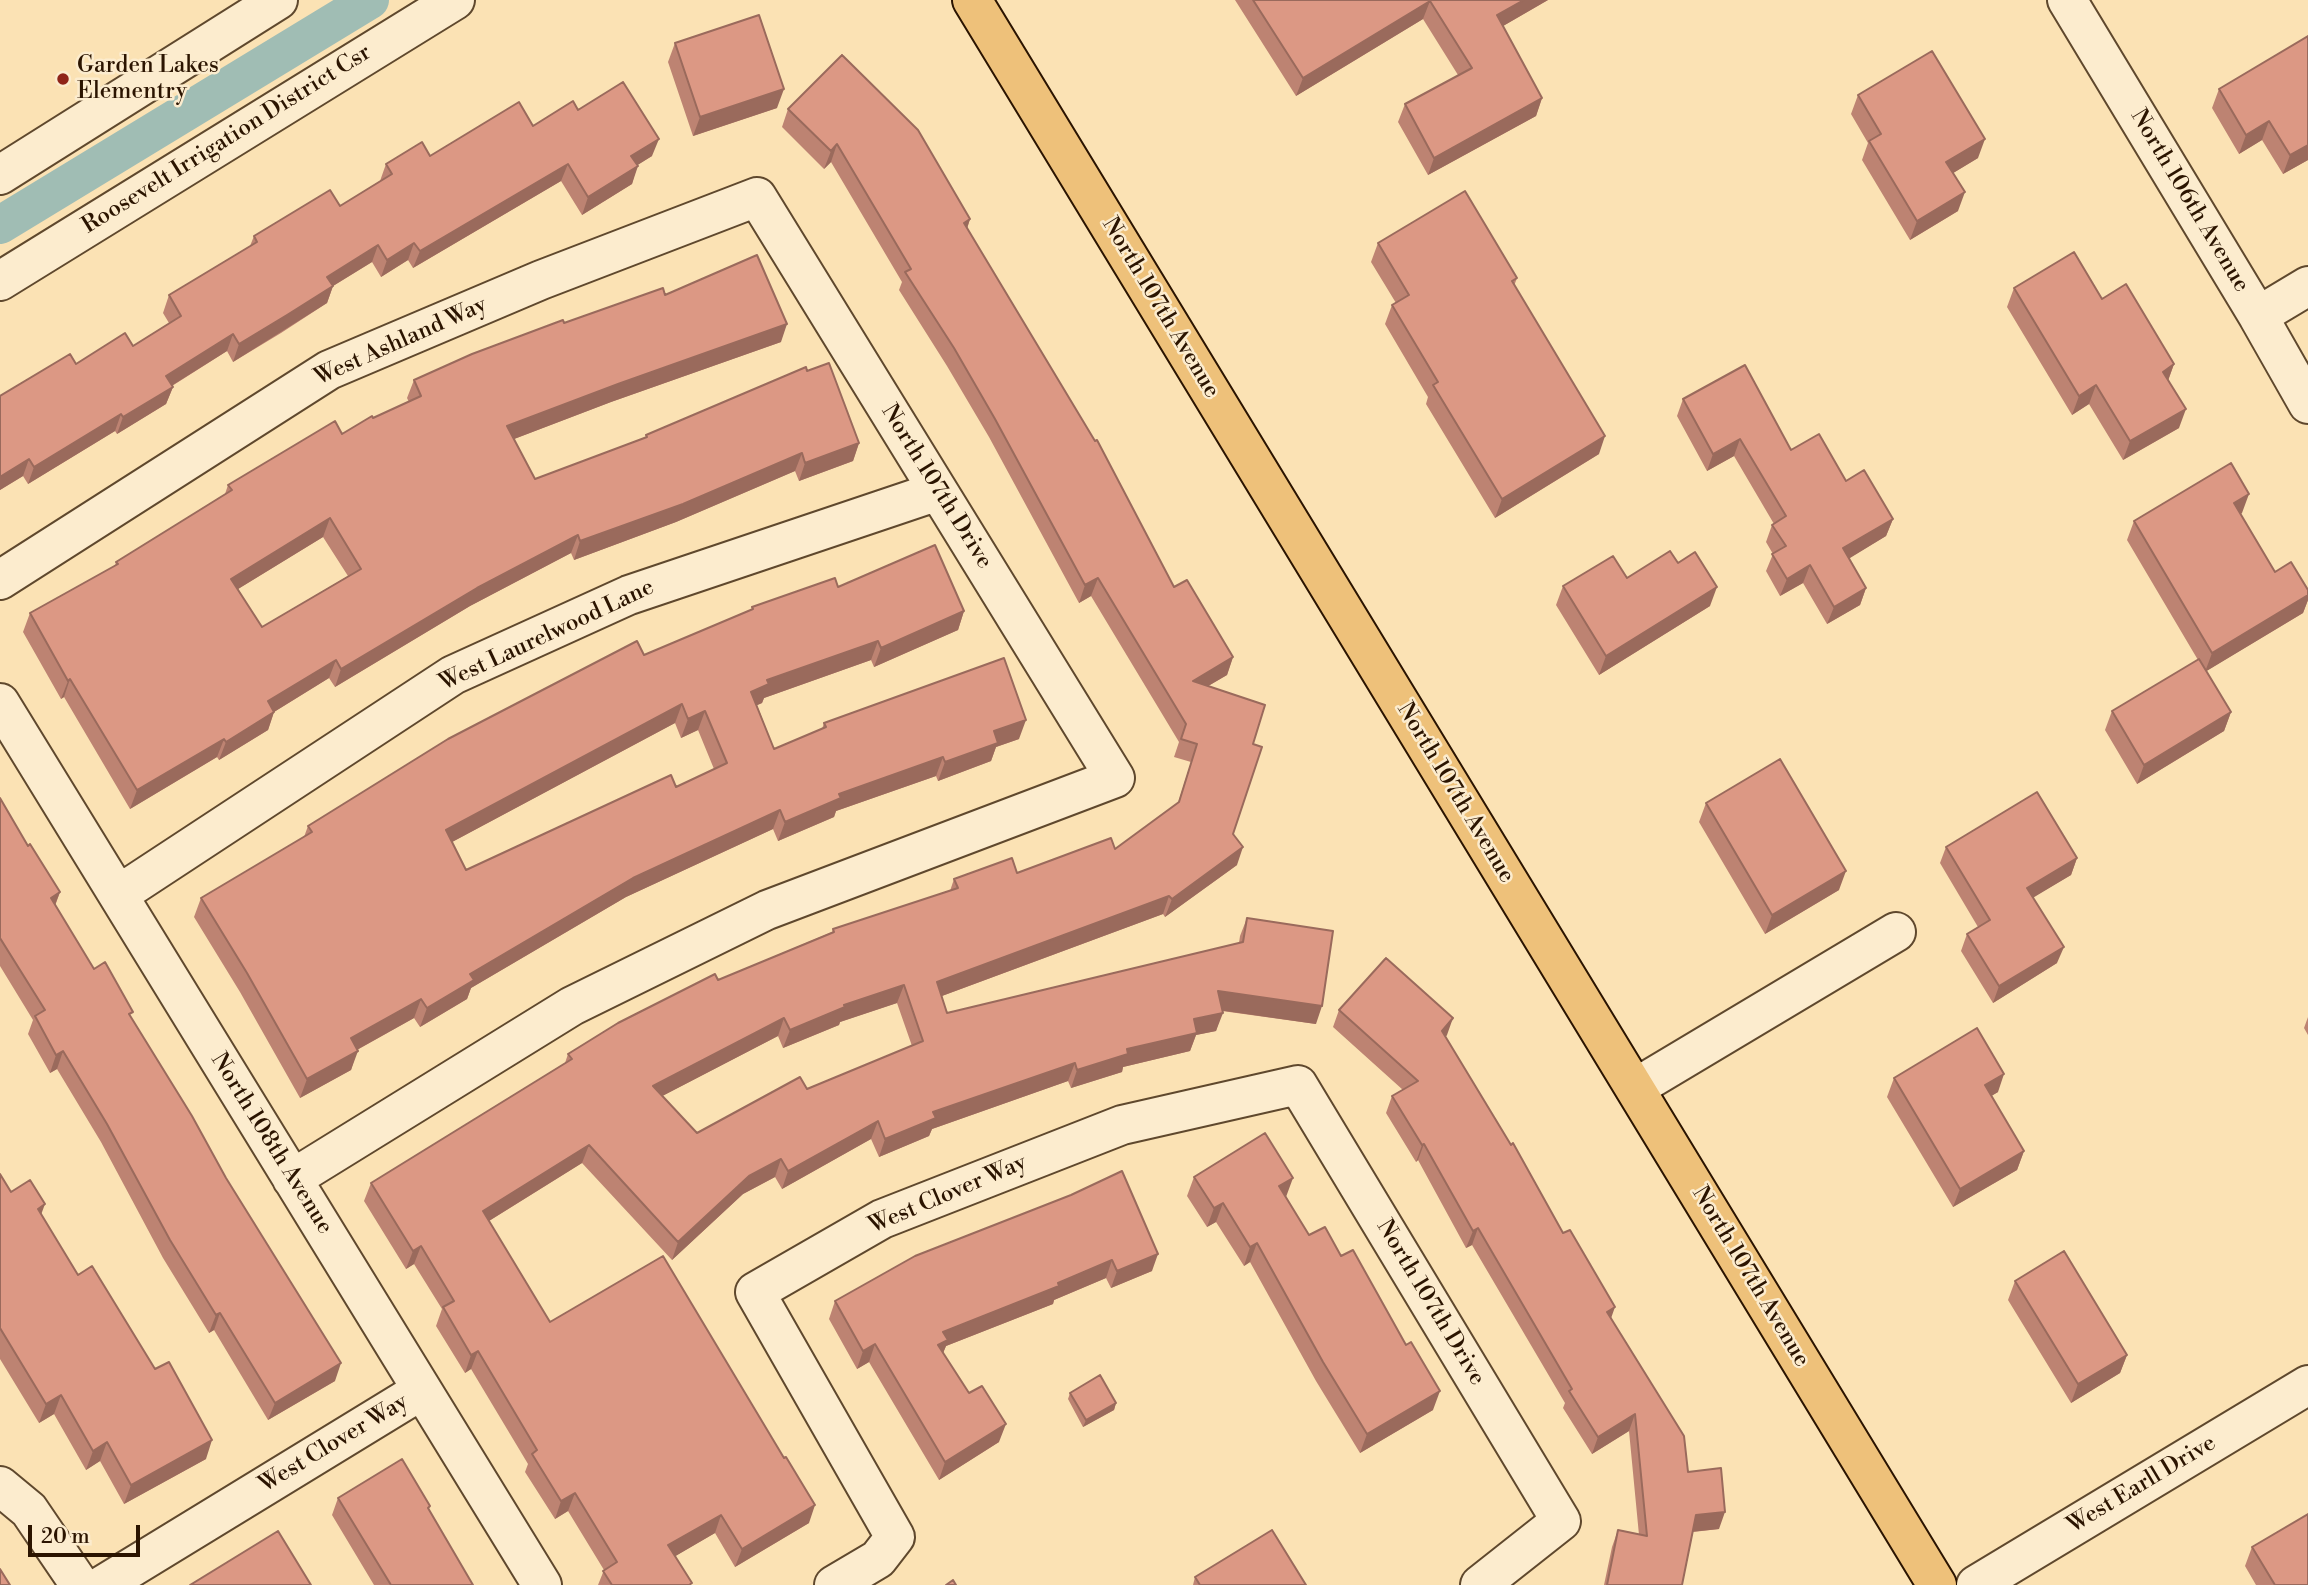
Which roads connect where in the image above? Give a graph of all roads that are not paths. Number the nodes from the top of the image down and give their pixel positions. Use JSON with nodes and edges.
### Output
{"nodes":[{"id":1,"x":278,"y":0,"type":"edge"},
{"id":2,"x":455,"y":0,"type":"edge"},
{"id":3,"x":972,"y":0,"type":"edge"},
{"id":4,"x":2067,"y":0,"type":"edge"},
{"id":5,"x":0,"y":174,"type":"edge"},
{"id":6,"x":757,"y":197,"type":"joint"},
{"id":7,"x":0,"y":281,"type":"edge"},
{"id":8,"x":2308,"y":286,"type":"edge"},
{"id":9,"x":2258,"y":316,"type":"junction"},
{"id":10,"x":2308,"y":404,"type":"edge"},
{"id":11,"x":938,"y":491,"type":"junction"},
{"id":12,"x":0,"y":580,"type":"edge"},
{"id":13,"x":0,"y":703,"type":"edge"},
{"id":14,"x":118,"y":895,"type":"junction"},
{"id":15,"x":1896,"y":932,"type":"dead end"},
{"id":16,"x":1298,"y":1085,"type":"joint"},
{"id":17,"x":1635,"y":1088,"type":"junction"},
{"id":18,"x":292,"y":1178,"type":"junction"},
{"id":19,"x":2308,"y":1385,"type":"edge"},
{"id":20,"x":422,"y":1390,"type":"junction"},
{"id":21,"x":0,"y":1486,"type":"edge"},
{"id":22,"x":80,"y":1585,"type":"edge"},
{"id":23,"x":103,"y":1585,"type":"edge"},
{"id":24,"x":542,"y":1585,"type":"edge"},
{"id":25,"x":834,"y":1585,"type":"edge"},
{"id":26,"x":1480,"y":1585,"type":"edge"},
{"id":27,"x":1937,"y":1585,"type":"edge"},
{"id":28,"x":1976,"y":1585,"type":"edge"}],
"edges":[{"from":1,"to":5,"type":"street"},
{"from":2,"to":7,"type":"street","name":"Roosevelt Irrigation District Csr"},
{"from":3,"to":17,"type":"main road","name":"North 107th Avenue"},
{"from":4,"to":9,"type":"street","name":"North 106th Avenue"},
{"from":6,"to":11,"type":"street","name":"North 107th Drive"},
{"from":6,"to":12,"type":"street","name":"West Ashland Way"},
{"from":8,"to":9,"type":"street"},
{"from":9,"to":10,"type":"street","name":"North 106th Avenue"},
{"from":11,"to":14,"type":"street","name":"West Laurelwood Lane"},
{"from":11,"to":18,"type":"street","name":"North 107th Drive"},
{"from":13,"to":14,"type":"street","name":"North 108th Avenue"},
{"from":14,"to":18,"type":"street","name":"North 108th Avenue"},
{"from":15,"to":17,"type":"street"},
{"from":16,"to":25,"type":"street","name":"West Clover Way"},
{"from":16,"to":26,"type":"street","name":"North 107th Drive"},
{"from":17,"to":27,"type":"main road","name":"North 107th Avenue"},
{"from":18,"to":20,"type":"street","name":"North 108th Avenue"},
{"from":19,"to":28,"type":"street","name":"West Earll Drive"},
{"from":20,"to":23,"type":"street","name":"West Clover Way"},
{"from":20,"to":24,"type":"street","name":"North 108th Avenue"},
{"from":21,"to":22,"type":"street"}]}
